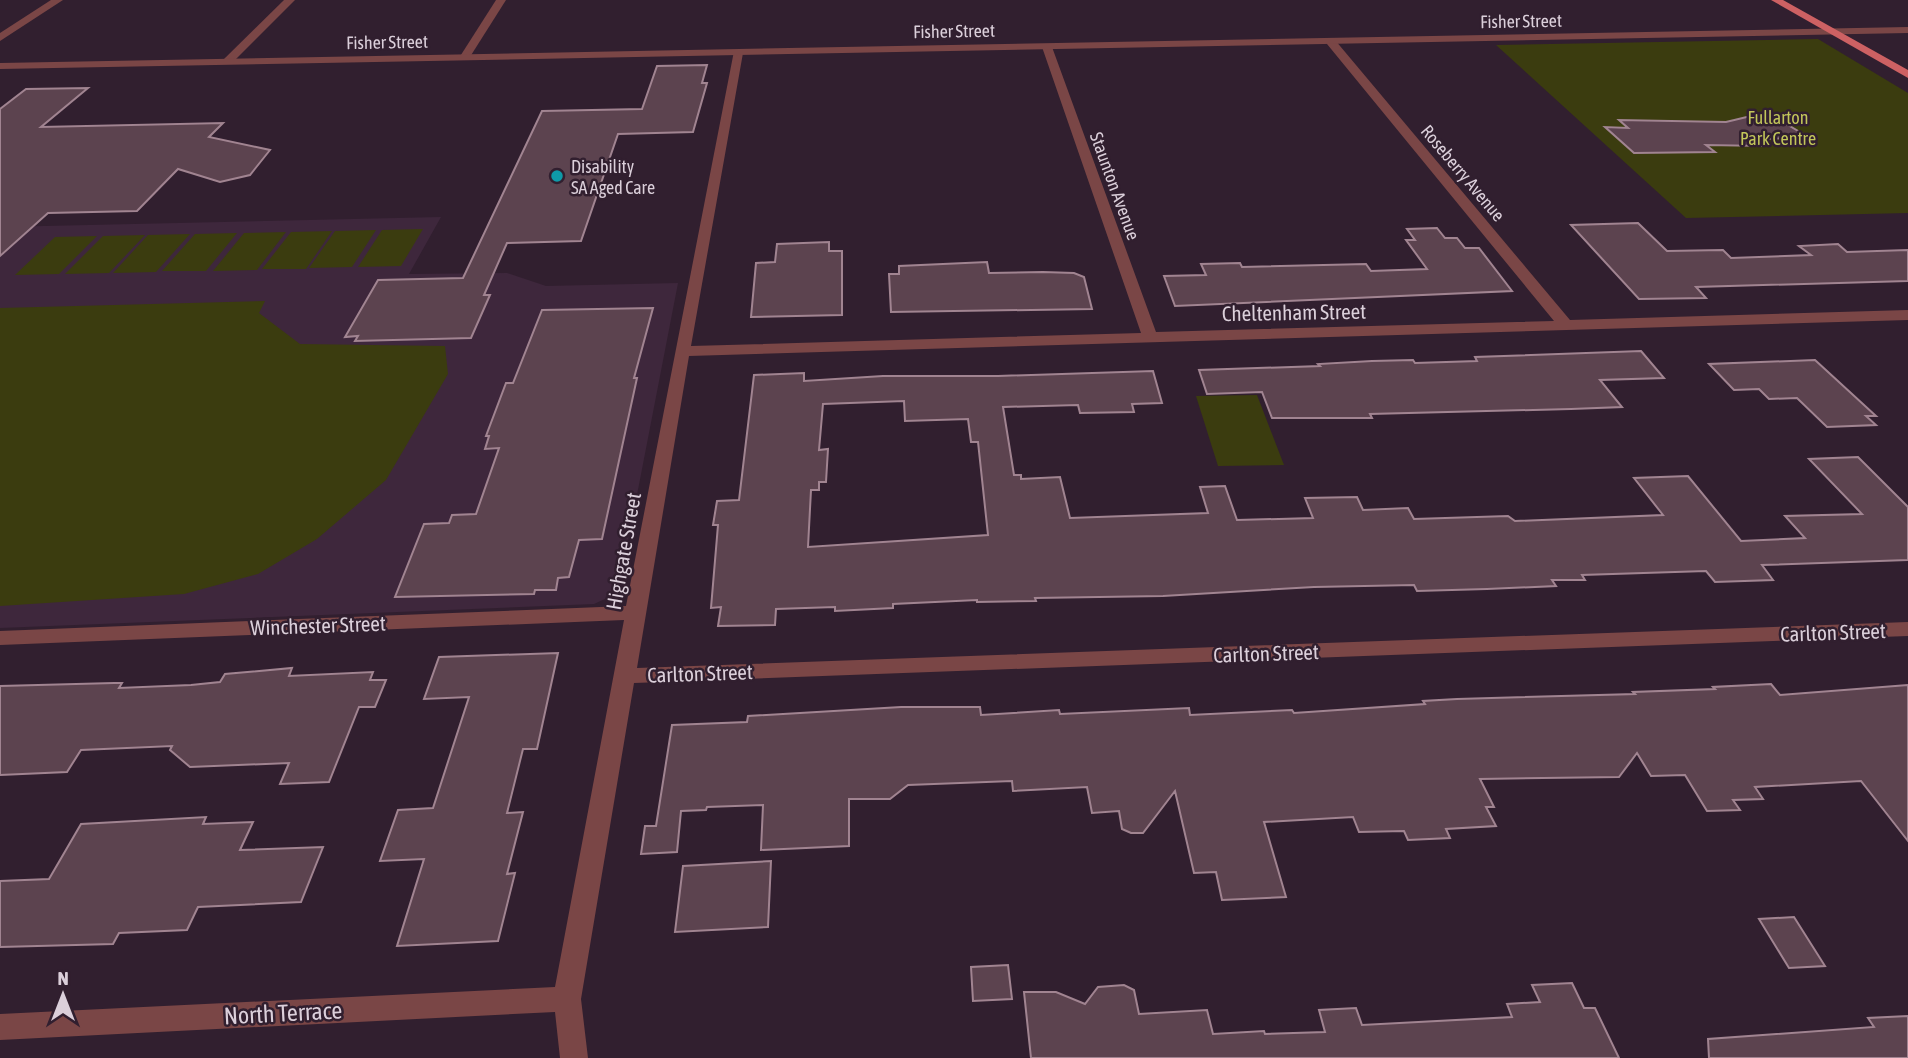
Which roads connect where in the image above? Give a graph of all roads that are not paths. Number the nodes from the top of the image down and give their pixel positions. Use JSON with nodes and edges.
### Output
{"nodes":[{"id":1,"x":58,"y":0,"type":"edge"},
{"id":2,"x":290,"y":0,"type":"edge"},
{"id":3,"x":501,"y":0,"type":"edge"},
{"id":4,"x":1776,"y":0,"type":"edge"},
{"id":5,"x":1908,"y":30,"type":"edge"},
{"id":6,"x":1832,"y":32,"type":"junction"},
{"id":7,"x":0,"y":38,"type":"edge"},
{"id":8,"x":1331,"y":42,"type":"junction"},
{"id":9,"x":1046,"y":47,"type":"junction"},
{"id":10,"x":738,"y":54,"type":"junction"},
{"id":11,"x":464,"y":58,"type":"junction"},
{"id":12,"x":227,"y":62,"type":"junction"},
{"id":13,"x":0,"y":66,"type":"edge"},
{"id":14,"x":1908,"y":75,"type":"edge"},
{"id":15,"x":1908,"y":315,"type":"edge"},
{"id":16,"x":1567,"y":326,"type":"junction"},
{"id":17,"x":1150,"y":337,"type":"junction"},
{"id":18,"x":682,"y":351,"type":"junction"},
{"id":19,"x":635,"y":613,"type":"junction"},
{"id":20,"x":1908,"y":629,"type":"edge"},
{"id":21,"x":0,"y":638,"type":"edge"},
{"id":22,"x":624,"y":676,"type":"junction"},
{"id":23,"x":567,"y":999,"type":"junction"},
{"id":24,"x":0,"y":1027,"type":"edge"},
{"id":25,"x":574,"y":1058,"type":"edge"}],
"edges":[{"from":1,"to":7,"type":"street"},
{"from":2,"to":12,"type":"street"},
{"from":3,"to":11,"type":"street"},
{"from":4,"to":6,"type":"main road"},
{"from":5,"to":6,"type":"street","name":"Fisher Street"},
{"from":6,"to":8,"type":"street","name":"Fisher Street"},
{"from":6,"to":14,"type":"main road"},
{"from":8,"to":9,"type":"street","name":"Fisher Street"},
{"from":8,"to":16,"type":"street","name":"Roseberry Avenue"},
{"from":9,"to":10,"type":"street","name":"Fisher Street"},
{"from":9,"to":17,"type":"street","name":"Staunton Avenue"},
{"from":10,"to":11,"type":"street","name":"Fisher Street"},
{"from":10,"to":18,"type":"street","name":"Highgate Street"},
{"from":11,"to":12,"type":"street","name":"Fisher Street"},
{"from":12,"to":13,"type":"street","name":"Fisher Street"},
{"from":15,"to":16,"type":"street","name":"Cheltenham Street"},
{"from":16,"to":17,"type":"street","name":"Cheltenham Street"},
{"from":17,"to":18,"type":"street","name":"Cheltenham Street"},
{"from":18,"to":19,"type":"street","name":"Highgate Street"},
{"from":19,"to":21,"type":"street","name":"Winchester Street"},
{"from":19,"to":22,"type":"street","name":"Highgate Street"},
{"from":20,"to":22,"type":"street","name":"Carlton Street"},
{"from":22,"to":23,"type":"street","name":"Highgate Street"},
{"from":23,"to":24,"type":"street","name":"North Terrace"},
{"from":23,"to":25,"type":"street","name":"Highgate Street"}]}
